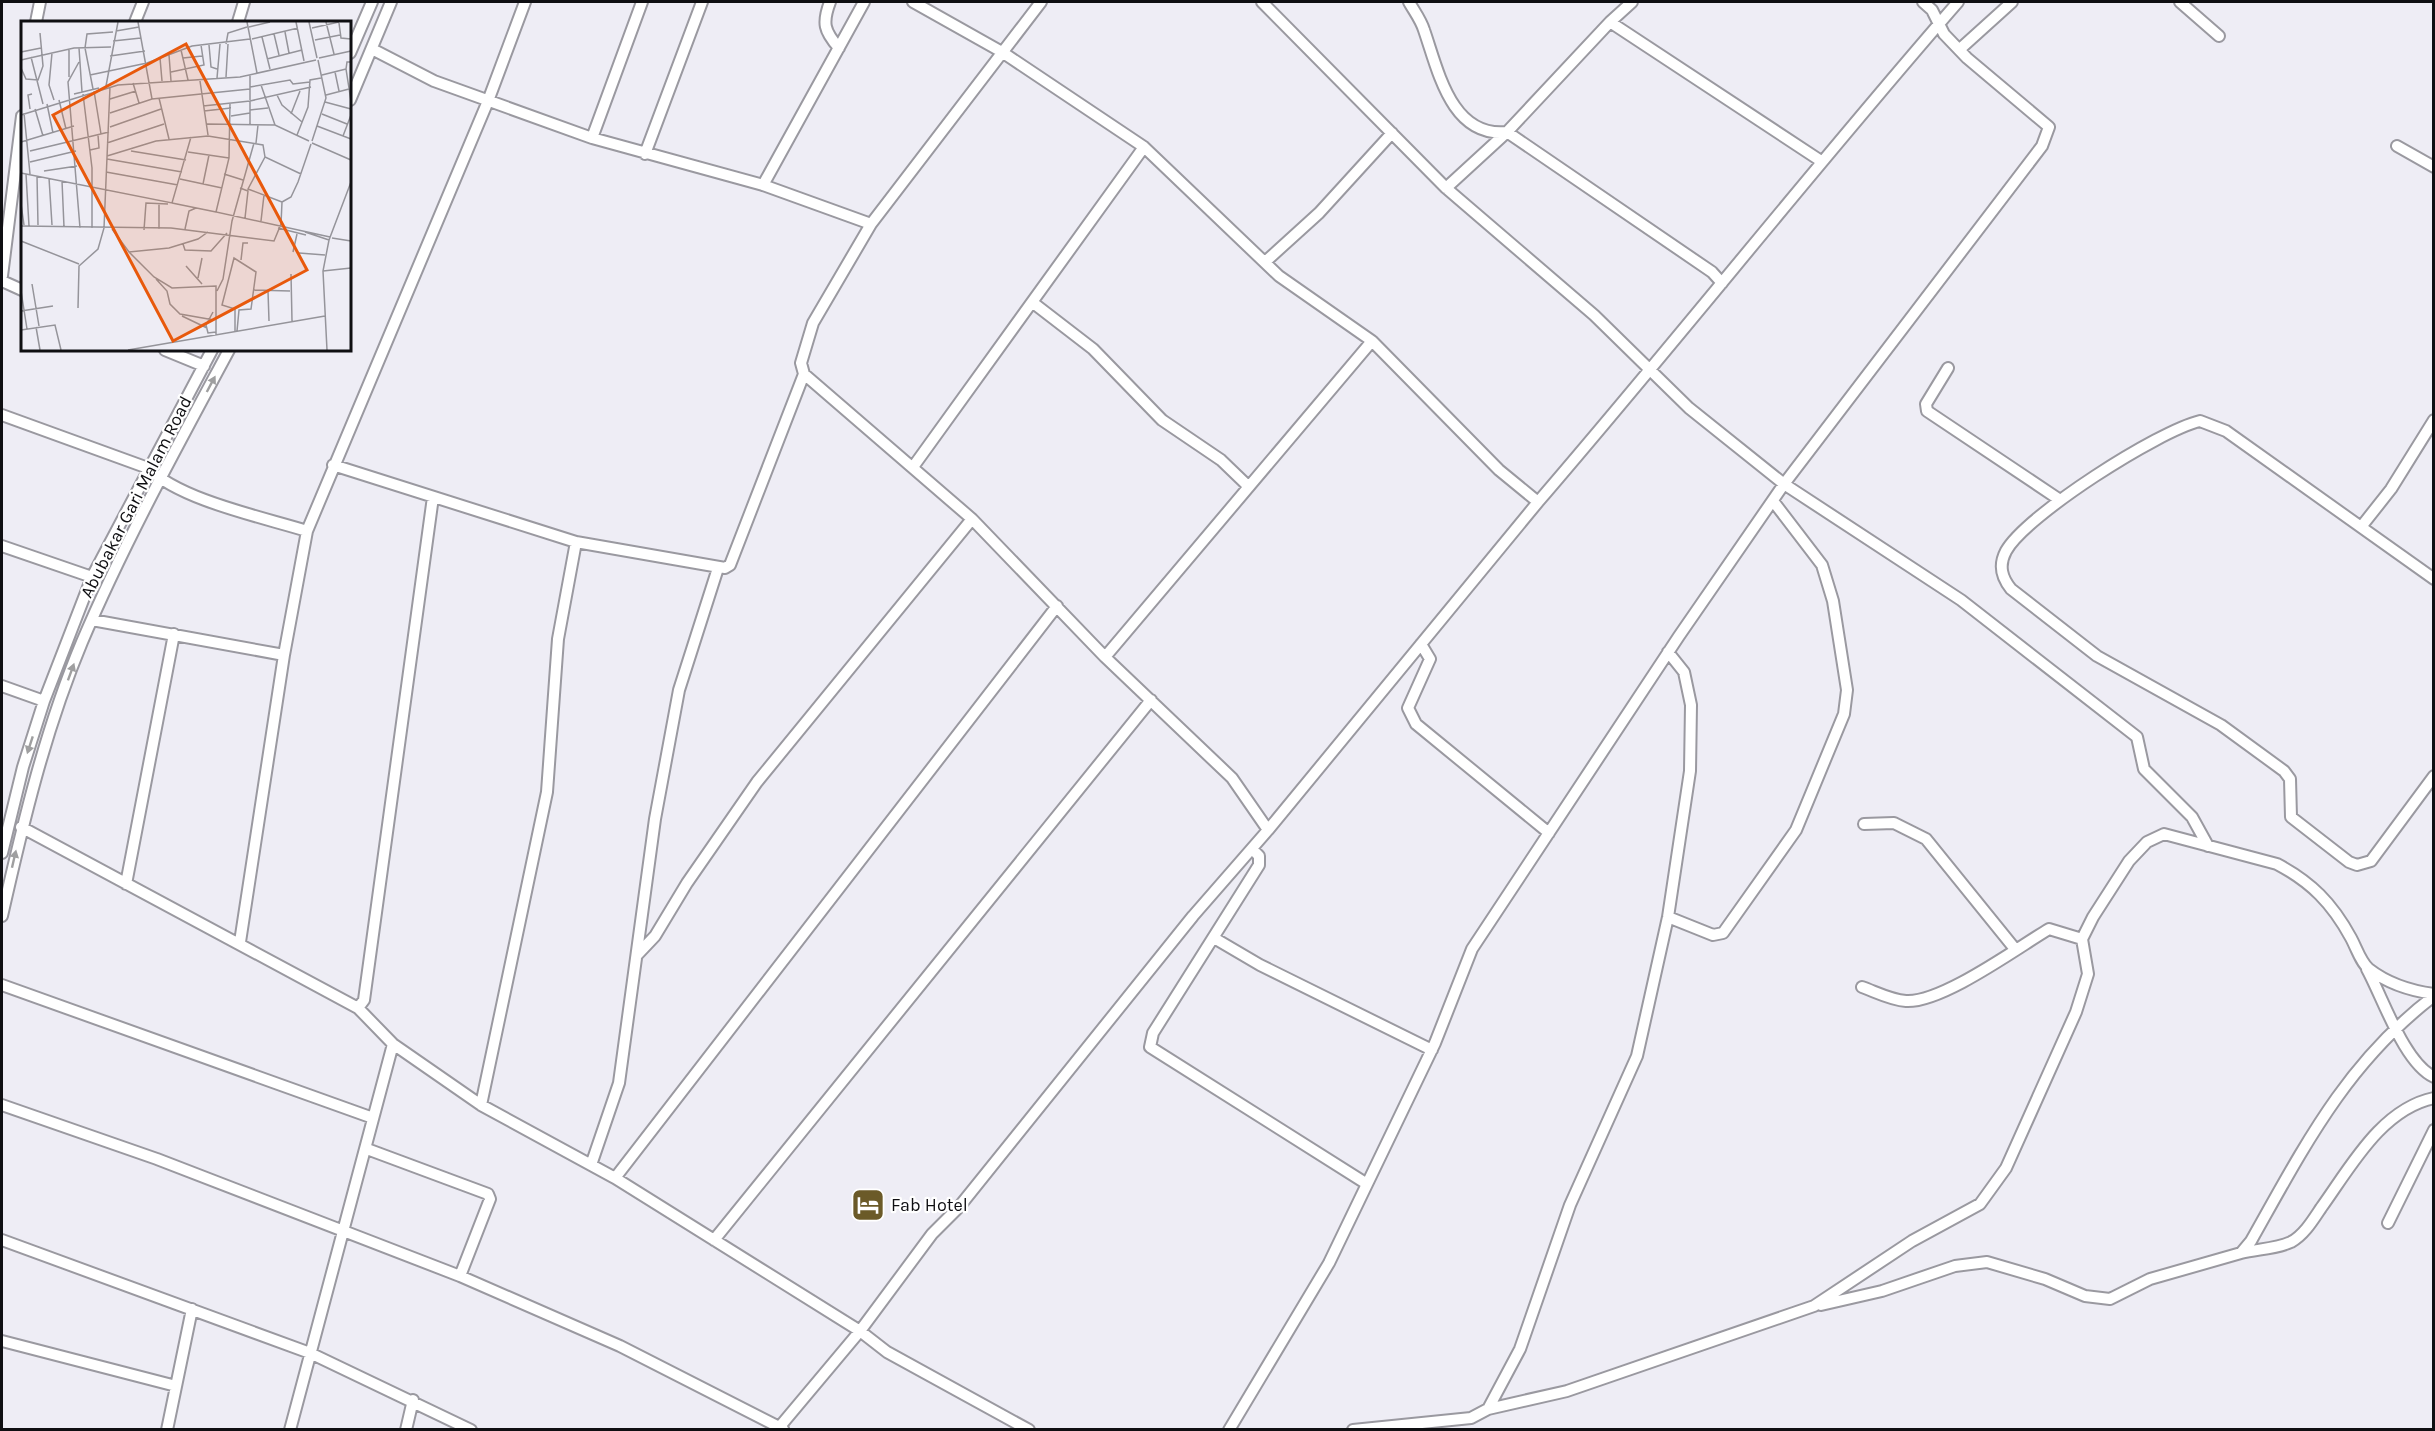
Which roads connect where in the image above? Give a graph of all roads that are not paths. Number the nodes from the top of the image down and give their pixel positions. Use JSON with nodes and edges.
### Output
{"nodes":[{"id":1,"x":40,"y":2,"type":"edge"},
{"id":2,"x":143,"y":2,"type":"edge"},
{"id":3,"x":244,"y":2,"type":"edge"},
{"id":4,"x":372,"y":2,"type":"edge"},
{"id":5,"x":391,"y":2,"type":"edge"},
{"id":6,"x":525,"y":2,"type":"edge"},
{"id":7,"x":642,"y":2,"type":"edge"},
{"id":8,"x":702,"y":2,"type":"edge"},
{"id":9,"x":830,"y":2,"type":"edge"},
{"id":10,"x":864,"y":2,"type":"edge"},
{"id":11,"x":913,"y":2,"type":"edge"},
{"id":12,"x":1041,"y":2,"type":"edge"},
{"id":13,"x":1262,"y":2,"type":"edge"},
{"id":14,"x":1409,"y":2,"type":"edge"},
{"id":15,"x":1632,"y":2,"type":"edge"},
{"id":16,"x":1923,"y":2,"type":"edge"},
{"id":17,"x":1958,"y":2,"type":"edge"},
{"id":18,"x":2012,"y":2,"type":"edge"},
{"id":19,"x":2180,"y":2,"type":"edge"},
{"id":20,"x":36,"y":21,"type":"edge"},
{"id":21,"x":135,"y":21,"type":"edge"},
{"id":22,"x":238,"y":21,"type":"edge"},
{"id":23,"x":1610,"y":22,"type":"junction"},
{"id":24,"x":1939,"y":23,"type":"junction"},
{"id":25,"x":2219,"y":36,"type":"dead end"},
{"id":26,"x":839,"y":48,"type":"junction"},
{"id":27,"x":372,"y":49,"type":"junction"},
{"id":28,"x":1960,"y":49,"type":"junction"},
{"id":29,"x":351,"y":51,"type":"edge"},
{"id":30,"x":1002,"y":52,"type":"junction"},
{"id":31,"x":351,"y":97,"type":"edge"},
{"id":32,"x":488,"y":101,"type":"junction"},
{"id":33,"x":1507,"y":132,"type":"junction"},
{"id":34,"x":1392,"y":133,"type":"junction"},
{"id":35,"x":21,"y":135,"type":"edge"},
{"id":36,"x":591,"y":138,"type":"junction"},
{"id":37,"x":2397,"y":146,"type":"dead end"},
{"id":38,"x":1144,"y":147,"type":"junction"},
{"id":39,"x":645,"y":154,"type":"junction"},
{"id":40,"x":1821,"y":161,"type":"junction"},
{"id":41,"x":2433,"y":167,"type":"edge"},
{"id":42,"x":763,"y":185,"type":"junction"},
{"id":43,"x":1446,"y":188,"type":"junction"},
{"id":44,"x":18,"y":193,"type":"edge"},
{"id":45,"x":871,"y":224,"type":"junction"},
{"id":46,"x":1265,"y":262,"type":"junction"},
{"id":47,"x":2,"y":279,"type":"edge"},
{"id":48,"x":1722,"y":283,"type":"junction"},
{"id":49,"x":21,"y":289,"type":"edge"},
{"id":50,"x":1032,"y":302,"type":"junction"},
{"id":51,"x":1371,"y":341,"type":"junction"},
{"id":52,"x":167,"y":351,"type":"edge"},
{"id":53,"x":212,"y":351,"type":"edge"},
{"id":54,"x":228,"y":351,"type":"edge"},
{"id":55,"x":204,"y":366,"type":"junction"},
{"id":56,"x":1948,"y":368,"type":"dead end"},
{"id":57,"x":1652,"y":370,"type":"junction"},
{"id":58,"x":804,"y":374,"type":"junction"},
{"id":59,"x":2,"y":415,"type":"edge"},
{"id":60,"x":2433,"y":420,"type":"edge"},
{"id":61,"x":333,"y":465,"type":"junction"},
{"id":62,"x":913,"y":467,"type":"junction"},
{"id":63,"x":148,"y":468,"type":"junction"},
{"id":64,"x":160,"y":480,"type":"junction"},
{"id":65,"x":1784,"y":484,"type":"junction"},
{"id":66,"x":1248,"y":486,"type":"junction"},
{"id":67,"x":433,"y":497,"type":"junction"},
{"id":68,"x":2061,"y":500,"type":"junction"},
{"id":69,"x":1773,"y":501,"type":"junction"},
{"id":70,"x":1538,"y":502,"type":"junction"},
{"id":71,"x":972,"y":519,"type":"junction"},
{"id":72,"x":2361,"y":528,"type":"junction"},
{"id":73,"x":307,"y":531,"type":"junction"},
{"id":74,"x":576,"y":542,"type":"junction"},
{"id":75,"x":2,"y":546,"type":"edge"},
{"id":76,"x":718,"y":568,"type":"junction"},
{"id":77,"x":92,"y":577,"type":"junction"},
{"id":78,"x":2433,"y":579,"type":"edge"},
{"id":79,"x":1057,"y":606,"type":"junction"},
{"id":80,"x":92,"y":620,"type":"junction"},
{"id":81,"x":174,"y":634,"type":"junction"},
{"id":82,"x":1421,"y":644,"type":"junction"},
{"id":83,"x":1668,"y":652,"type":"junction"},
{"id":84,"x":284,"y":655,"type":"junction"},
{"id":85,"x":1106,"y":657,"type":"junction"},
{"id":86,"x":2,"y":686,"type":"edge"},
{"id":87,"x":1151,"y":700,"type":"junction"},
{"id":88,"x":44,"y":701,"type":"junction"},
{"id":89,"x":2433,"y":776,"type":"edge"},
{"id":90,"x":1864,"y":824,"type":"dead end"},
{"id":91,"x":21,"y":826,"type":"junction"},
{"id":92,"x":1268,"y":830,"type":"junction"},
{"id":93,"x":1549,"y":833,"type":"junction"},
{"id":94,"x":2208,"y":846,"type":"junction"},
{"id":95,"x":1252,"y":849,"type":"junction"},
{"id":96,"x":2,"y":853,"type":"edge"},
{"id":97,"x":126,"y":884,"type":"junction"},
{"id":98,"x":2,"y":916,"type":"edge"},
{"id":99,"x":1668,"y":916,"type":"junction"},
{"id":100,"x":1214,"y":938,"type":"junction"},
{"id":101,"x":2082,"y":939,"type":"junction"},
{"id":102,"x":240,"y":942,"type":"junction"},
{"id":103,"x":2015,"y":949,"type":"junction"},
{"id":104,"x":636,"y":955,"type":"junction"},
{"id":105,"x":2367,"y":968,"type":"junction"},
{"id":106,"x":2,"y":985,"type":"edge"},
{"id":107,"x":1862,"y":987,"type":"dead end"},
{"id":108,"x":2433,"y":995,"type":"edge"},
{"id":109,"x":358,"y":1008,"type":"junction"},
{"id":110,"x":2396,"y":1027,"type":"junction"},
{"id":111,"x":393,"y":1044,"type":"junction"},
{"id":112,"x":1432,"y":1050,"type":"junction"},
{"id":113,"x":2433,"y":1077,"type":"edge"},
{"id":114,"x":2433,"y":1098,"type":"edge"},
{"id":115,"x":2,"y":1105,"type":"edge"},
{"id":116,"x":481,"y":1105,"type":"junction"},
{"id":117,"x":373,"y":1118,"type":"junction"},
{"id":118,"x":2433,"y":1130,"type":"edge"},
{"id":119,"x":367,"y":1149,"type":"junction"},
{"id":120,"x":591,"y":1165,"type":"junction"},
{"id":121,"x":615,"y":1178,"type":"junction"},
{"id":122,"x":1367,"y":1184,"type":"junction"},
{"id":123,"x":2388,"y":1223,"type":"dead end"},
{"id":124,"x":344,"y":1232,"type":"junction"},
{"id":125,"x":2,"y":1240,"type":"edge"},
{"id":126,"x":714,"y":1240,"type":"junction"},
{"id":127,"x":2241,"y":1252,"type":"junction"},
{"id":128,"x":460,"y":1276,"type":"junction"},
{"id":129,"x":1814,"y":1306,"type":"junction"},
{"id":130,"x":192,"y":1309,"type":"junction"},
{"id":131,"x":860,"y":1331,"type":"junction"},
{"id":132,"x":2,"y":1341,"type":"edge"},
{"id":133,"x":310,"y":1353,"type":"junction"},
{"id":134,"x":176,"y":1386,"type":"junction"},
{"id":135,"x":413,"y":1400,"type":"junction"},
{"id":136,"x":1488,"y":1409,"type":"junction"},
{"id":137,"x":780,"y":1428,"type":"edge"},
{"id":138,"x":167,"y":1430,"type":"edge"},
{"id":139,"x":291,"y":1430,"type":"edge"},
{"id":140,"x":406,"y":1430,"type":"edge"},
{"id":141,"x":471,"y":1430,"type":"edge"},
{"id":142,"x":1029,"y":1430,"type":"edge"},
{"id":143,"x":1229,"y":1430,"type":"edge"},
{"id":144,"x":1353,"y":1430,"type":"edge"}],
"edges":[{"from":1,"to":20,"type":"street"},
{"from":2,"to":21,"type":"street"},
{"from":3,"to":22,"type":"street"},
{"from":4,"to":29,"type":"street"},
{"from":5,"to":27,"type":"street"},
{"from":6,"to":32,"type":"street"},
{"from":7,"to":36,"type":"street"},
{"from":8,"to":39,"type":"street"},
{"from":9,"to":26,"type":"street"},
{"from":10,"to":26,"type":"street"},
{"from":11,"to":30,"type":"street"},
{"from":12,"to":30,"type":"street"},
{"from":13,"to":34,"type":"street"},
{"from":14,"to":33,"type":"street"},
{"from":15,"to":23,"type":"street"},
{"from":16,"to":24,"type":"street"},
{"from":17,"to":24,"type":"street"},
{"from":18,"to":28,"type":"street"},
{"from":19,"to":25,"type":"street"},
{"from":23,"to":33,"type":"street"},
{"from":23,"to":40,"type":"street"},
{"from":24,"to":28,"type":"street"},
{"from":24,"to":40,"type":"street"},
{"from":26,"to":42,"type":"street"},
{"from":27,"to":31,"type":"street"},
{"from":27,"to":32,"type":"street"},
{"from":28,"to":65,"type":"street"},
{"from":30,"to":38,"type":"street"},
{"from":30,"to":45,"type":"street"},
{"from":32,"to":36,"type":"street"},
{"from":32,"to":61,"type":"street"},
{"from":33,"to":43,"type":"street"},
{"from":33,"to":48,"type":"street"},
{"from":34,"to":43,"type":"street"},
{"from":34,"to":46,"type":"street"},
{"from":35,"to":44,"type":"street"},
{"from":36,"to":39,"type":"street"},
{"from":37,"to":41,"type":"street"},
{"from":38,"to":46,"type":"street"},
{"from":38,"to":50,"type":"street"},
{"from":39,"to":42,"type":"street"},
{"from":40,"to":48,"type":"street"},
{"from":42,"to":45,"type":"street"},
{"from":43,"to":57,"type":"street"},
{"from":44,"to":47,"type":"street"},
{"from":45,"to":58,"type":"street"},
{"from":46,"to":51,"type":"street"},
{"from":47,"to":49,"type":"street"},
{"from":48,"to":57,"type":"street"},
{"from":50,"to":62,"type":"street"},
{"from":50,"to":66,"type":"street"},
{"from":51,"to":66,"type":"street"},
{"from":51,"to":70,"type":"street"},
{"from":52,"to":55,"type":"street"},
{"from":53,"to":55,"type":"street","name":"Abubakar Gari Malam Road"},
{"from":64,"to":54,"type":"street","one_way":true},
{"from":55,"to":63,"type":"street","name":"Abubakar Gari Malam Road"},
{"from":56,"to":68,"type":"street"},
{"from":57,"to":65,"type":"street"},
{"from":57,"to":70,"type":"street"},
{"from":58,"to":62,"type":"street"},
{"from":58,"to":76,"type":"street"},
{"from":59,"to":63,"type":"street"},
{"from":60,"to":72,"type":"street"},
{"from":61,"to":67,"type":"street"},
{"from":61,"to":73,"type":"street"},
{"from":62,"to":71,"type":"street"},
{"from":63,"to":64,"type":"street"},
{"from":63,"to":77,"type":"street","name":"Abubakar Gari Malam Road"},
{"from":64,"to":73,"type":"street"},
{"from":64,"to":80,"type":"street"},
{"from":65,"to":69,"type":"street"},
{"from":65,"to":94,"type":"street"},
{"from":66,"to":85,"type":"street"},
{"from":67,"to":74,"type":"street"},
{"from":67,"to":109,"type":"street"},
{"from":68,"to":72,"type":"street"},
{"from":68,"to":89,"type":"street"},
{"from":69,"to":83,"type":"street"},
{"from":69,"to":99,"type":"street"},
{"from":70,"to":82,"type":"street"},
{"from":71,"to":79,"type":"street"},
{"from":71,"to":104,"type":"street"},
{"from":72,"to":78,"type":"street"},
{"from":73,"to":84,"type":"street"},
{"from":74,"to":76,"type":"street"},
{"from":74,"to":116,"type":"street"},
{"from":75,"to":77,"type":"street"},
{"from":76,"to":104,"type":"street"},
{"from":77,"to":88,"type":"street","name":"Abubakar Gari Malam Road"},
{"from":79,"to":85,"type":"street"},
{"from":79,"to":121,"type":"street"},
{"from":80,"to":81,"type":"street"},
{"from":91,"to":80,"type":"street","one_way":true},
{"from":81,"to":84,"type":"street"},
{"from":81,"to":97,"type":"street"},
{"from":82,"to":92,"type":"street"},
{"from":82,"to":93,"type":"street"},
{"from":83,"to":93,"type":"street"},
{"from":83,"to":99,"type":"street"},
{"from":84,"to":102,"type":"street"},
{"from":85,"to":87,"type":"street"},
{"from":86,"to":88,"type":"street"},
{"from":87,"to":92,"type":"street"},
{"from":87,"to":126,"type":"street"},
{"from":88,"to":96,"type":"street","name":"Abubakar Gari Malam Road","one_way":true},
{"from":90,"to":103,"type":"street"},
{"from":91,"to":97,"type":"street"},
{"from":98,"to":91,"type":"street","one_way":true},
{"from":92,"to":95,"type":"street"},
{"from":93,"to":112,"type":"street"},
{"from":94,"to":101,"type":"street"},
{"from":94,"to":105,"type":"street"},
{"from":95,"to":100,"type":"street"},
{"from":95,"to":131,"type":"street"},
{"from":97,"to":102,"type":"street"},
{"from":99,"to":136,"type":"street"},
{"from":100,"to":112,"type":"street"},
{"from":100,"to":122,"type":"street"},
{"from":101,"to":103,"type":"street"},
{"from":101,"to":129,"type":"street"},
{"from":102,"to":109,"type":"street"},
{"from":103,"to":107,"type":"street"},
{"from":104,"to":120,"type":"street"},
{"from":105,"to":108,"type":"street"},
{"from":105,"to":110,"type":"street"},
{"from":106,"to":117,"type":"street"},
{"from":108,"to":110,"type":"street"},
{"from":109,"to":111,"type":"street"},
{"from":110,"to":113,"type":"street"},
{"from":110,"to":127,"type":"street"},
{"from":111,"to":116,"type":"street"},
{"from":111,"to":117,"type":"street"},
{"from":112,"to":122,"type":"street"},
{"from":114,"to":127,"type":"street"},
{"from":115,"to":124,"type":"street"},
{"from":116,"to":120,"type":"street"},
{"from":117,"to":119,"type":"street"},
{"from":118,"to":123,"type":"street"},
{"from":119,"to":124,"type":"street"},
{"from":119,"to":128,"type":"street"},
{"from":120,"to":121,"type":"street"},
{"from":121,"to":126,"type":"street"},
{"from":122,"to":143,"type":"street"},
{"from":124,"to":128,"type":"street"},
{"from":124,"to":133,"type":"street"},
{"from":125,"to":130,"type":"street"},
{"from":126,"to":131,"type":"street"},
{"from":127,"to":129,"type":"street"},
{"from":128,"to":137,"type":"street"},
{"from":129,"to":136,"type":"street"},
{"from":130,"to":133,"type":"street"},
{"from":130,"to":134,"type":"street"},
{"from":131,"to":137,"type":"street"},
{"from":131,"to":142,"type":"street"},
{"from":132,"to":134,"type":"street"},
{"from":133,"to":135,"type":"street"},
{"from":133,"to":139,"type":"street"},
{"from":134,"to":138,"type":"street"},
{"from":135,"to":140,"type":"street"},
{"from":135,"to":141,"type":"street"},
{"from":136,"to":144,"type":"street"}]}
